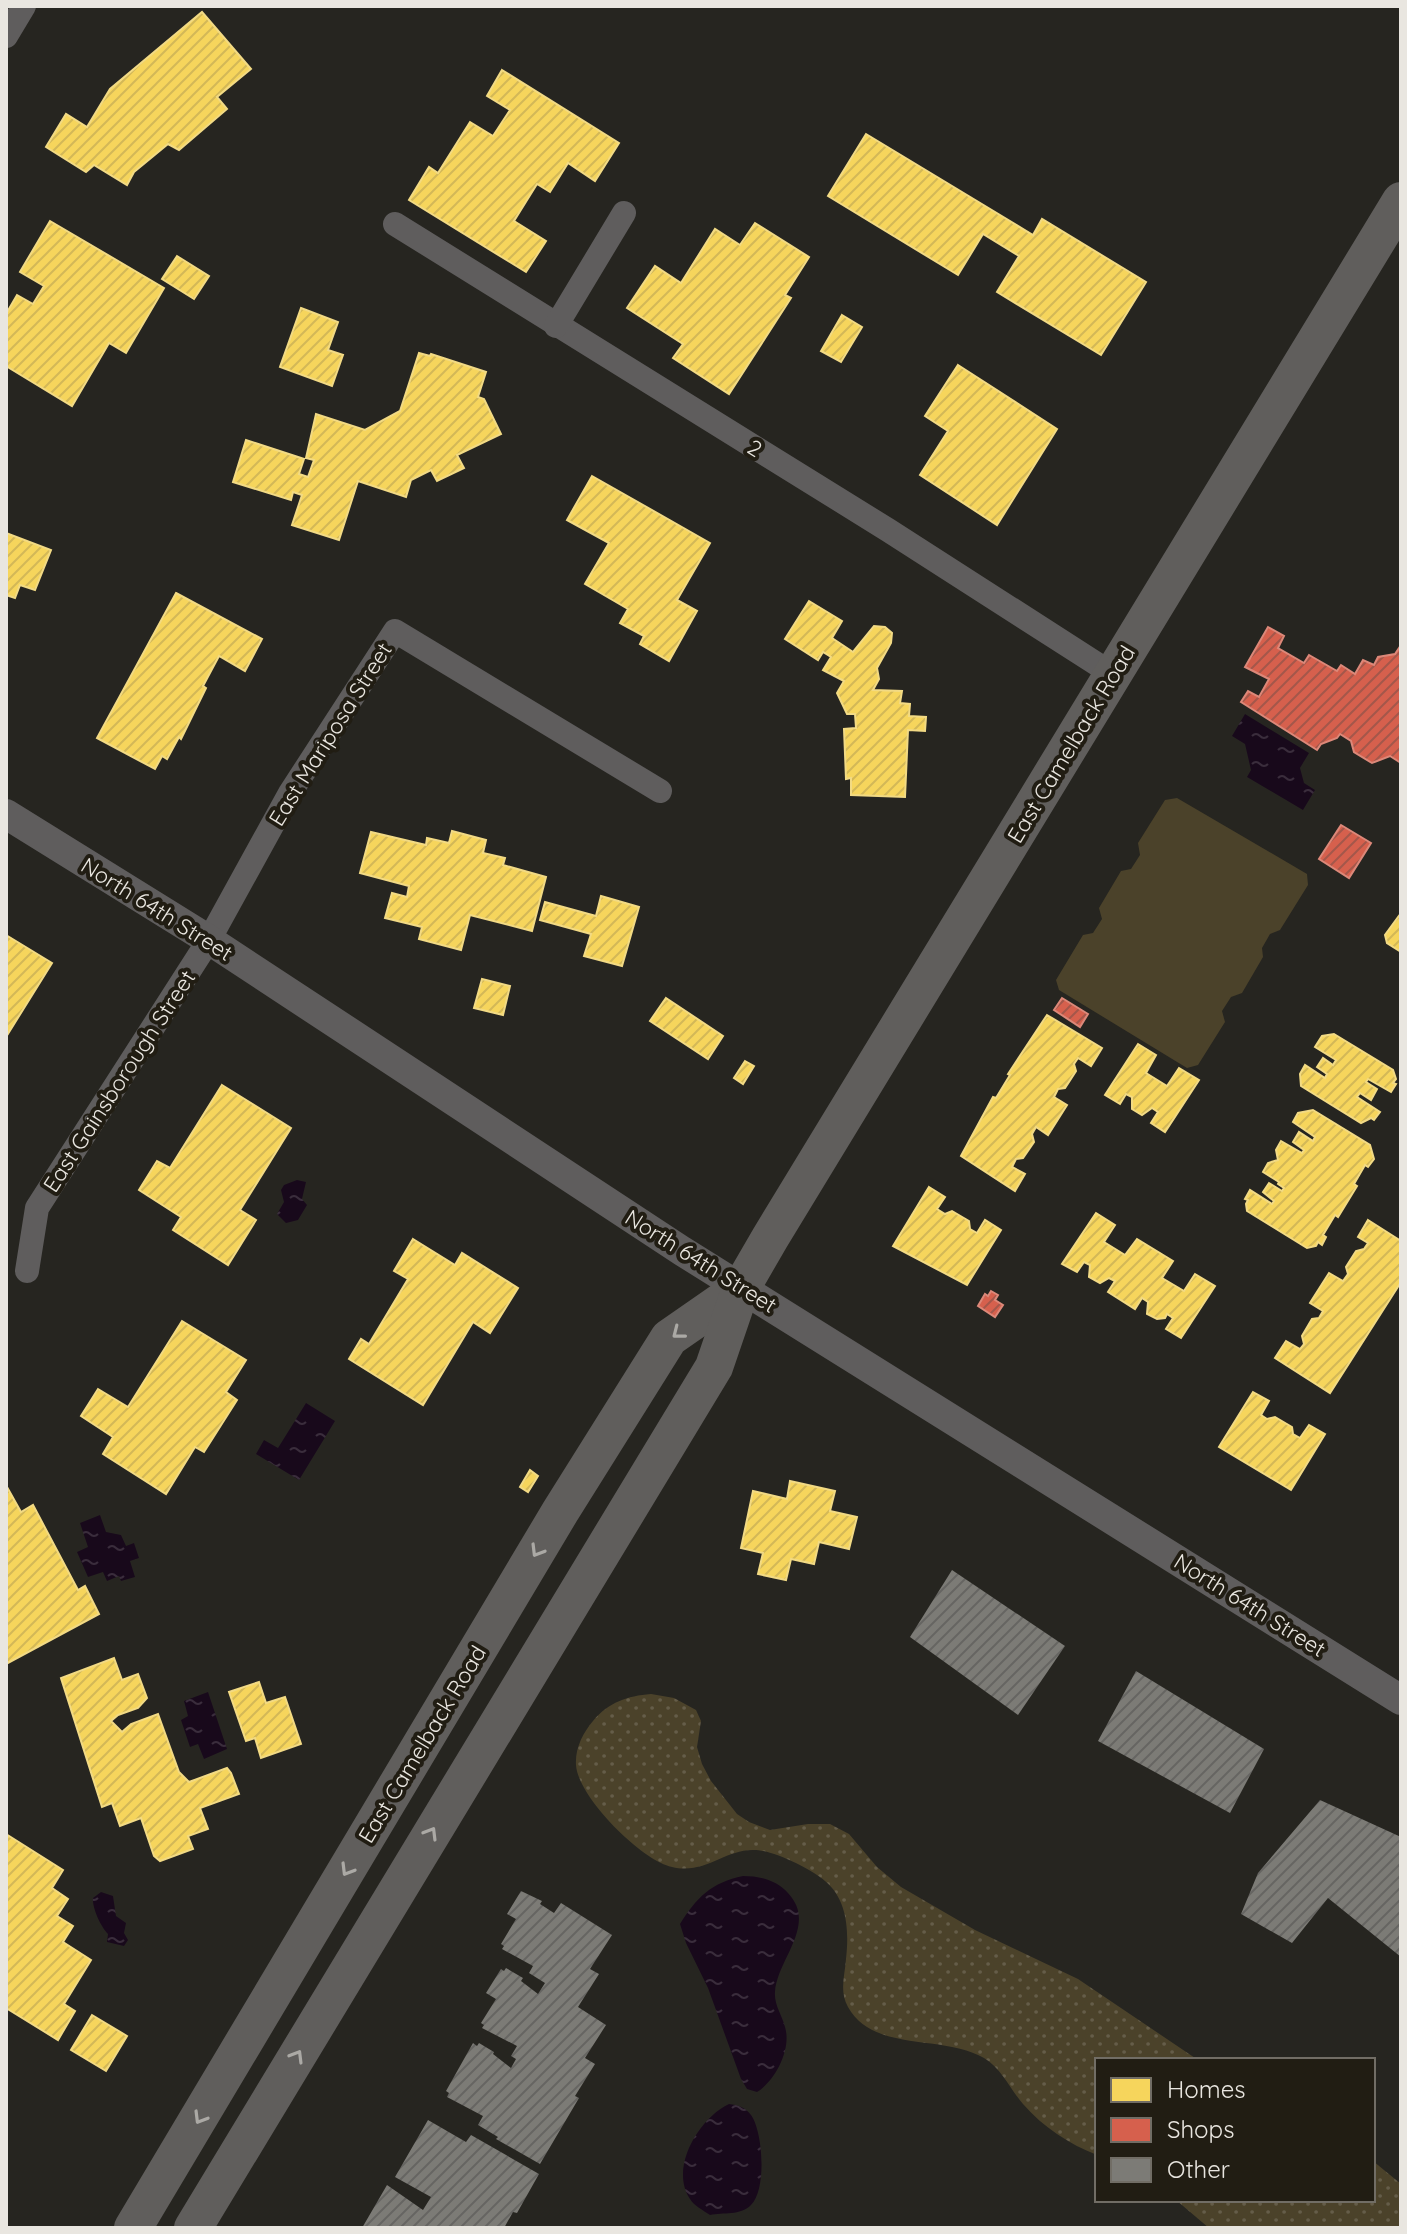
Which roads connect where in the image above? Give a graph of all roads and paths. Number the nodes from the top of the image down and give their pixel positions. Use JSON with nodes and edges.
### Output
{"nodes":[{"id":1,"x":24,"y":6,"type":"edge"},
{"id":2,"x":6,"y":36,"type":"edge"},
{"id":3,"x":1401,"y":201,"type":"edge"},
{"id":4,"x":624,"y":213,"type":"dead end"},
{"id":5,"x":395,"y":224,"type":"dead end"},
{"id":6,"x":556,"y":326,"type":"junction"},
{"id":7,"x":1114,"y":675,"type":"junction"},
{"id":8,"x":660,"y":791,"type":"dead end"},
{"id":9,"x":6,"y":814,"type":"edge"},
{"id":10,"x":209,"y":940,"type":"junction"},
{"id":11,"x":27,"y":1271,"type":"dead end"},
{"id":12,"x":741,"y":1288,"type":"junction"},
{"id":13,"x":1401,"y":1700,"type":"edge"},
{"id":14,"x":424,"y":1740,"type":"junction"},
{"id":15,"x":471,"y":1767,"type":"junction"},
{"id":16,"x":232,"y":2065,"type":"junction"},
{"id":17,"x":275,"y":2091,"type":"junction"},
{"id":18,"x":133,"y":2228,"type":"edge"},
{"id":19,"x":193,"y":2228,"type":"edge"}],
"edges":[{"from":1,"to":2,"type":"street"},
{"from":3,"to":7,"type":"main road","name":"East Camelback Road"},
{"from":4,"to":6,"type":"street"},
{"from":5,"to":6,"type":"street","name":"2"},
{"from":6,"to":7,"type":"street","name":"2"},
{"from":7,"to":12,"type":"main road","name":"East Camelback Road"},
{"from":8,"to":10,"type":"street","name":"East Mariposa Street"},
{"from":9,"to":10,"type":"street","name":"North 64th Street"},
{"from":10,"to":11,"type":"street","name":"East Gainsborough Street"},
{"from":10,"to":12,"type":"street","name":"North 64th Street"},
{"from":12,"to":13,"type":"street","name":"North 64th Street"},
{"from":12,"to":14,"type":"main road","name":"East Camelback Road","one_way":true},
{"from":12,"to":15,"type":"main road","name":"East Camelback Road"},
{"from":14,"to":15,"type":"main road"},
{"from":14,"to":16,"type":"main road","name":"East Camelback Road","one_way":true},
{"from":17,"to":15,"type":"main road","name":"East Camelback Road","one_way":true},
{"from":16,"to":17,"type":"main road"},
{"from":16,"to":18,"type":"main road","name":"East Camelback Road","one_way":true},
{"from":17,"to":19,"type":"main road","name":"East Camelback Road"}]}
